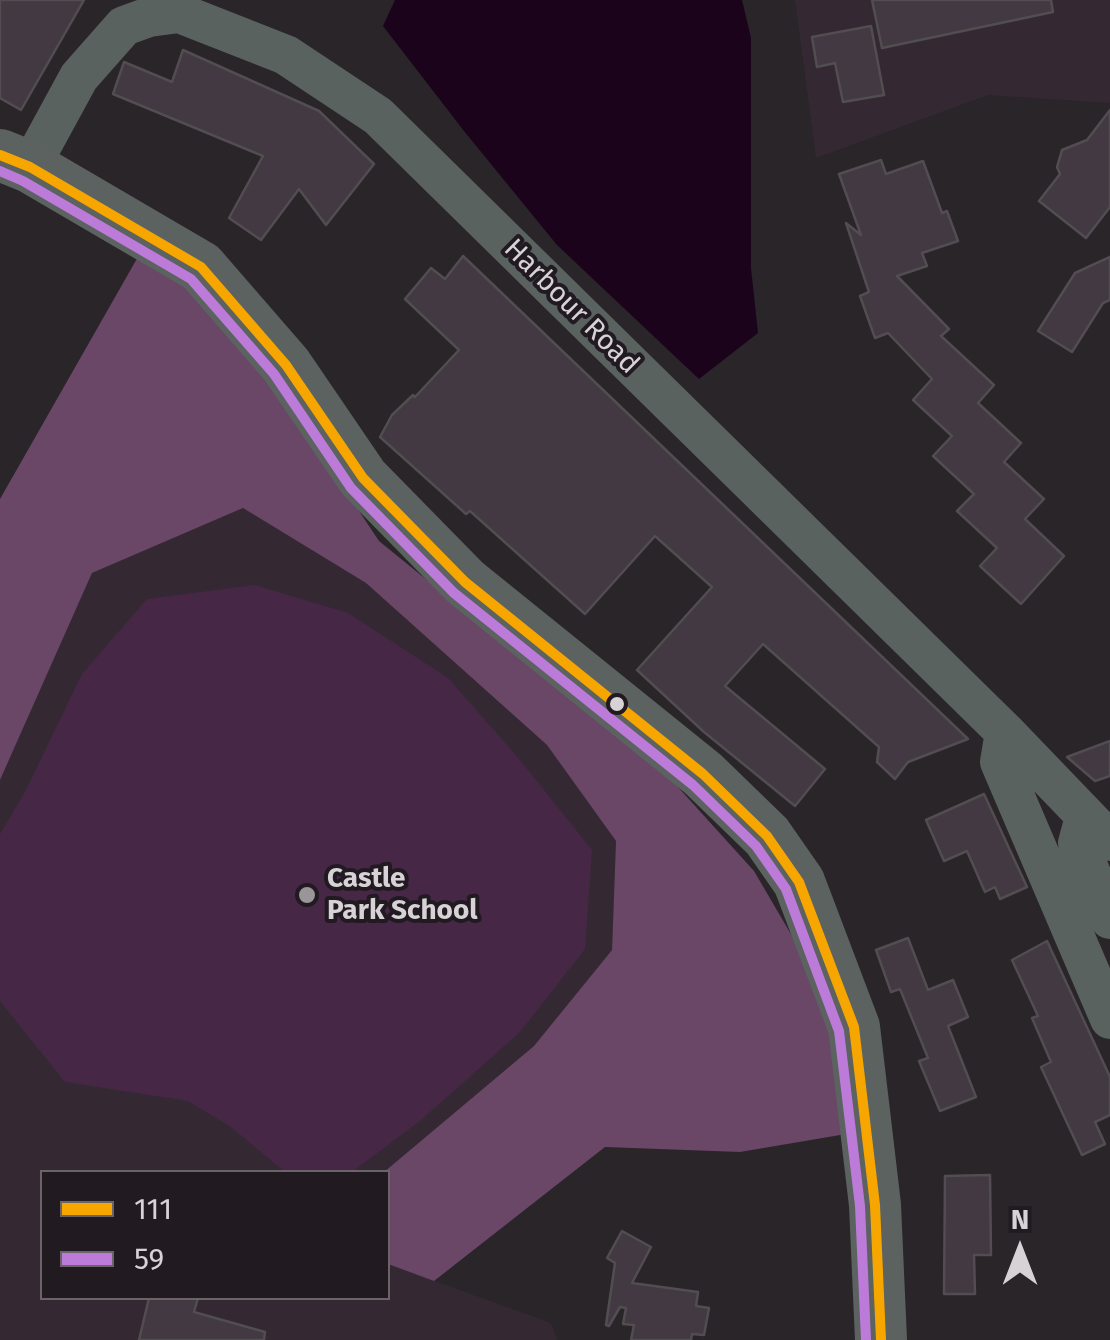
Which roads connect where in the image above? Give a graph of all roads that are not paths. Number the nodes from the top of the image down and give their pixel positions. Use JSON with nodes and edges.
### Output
{"nodes":[{"id":1,"x":15,"y":161,"type":"edge"},
{"id":2,"x":1005,"y":732,"type":"junction"},
{"id":3,"x":1098,"y":828,"type":"edge"},
{"id":4,"x":1110,"y":919,"type":"edge"},
{"id":5,"x":1110,"y":1020,"type":"edge"},
{"id":6,"x":881,"y":1340,"type":"edge"}],
"edges":[{"from":1,"to":2,"type":"street","name":"Harbour Road"},
{"from":1,"to":6,"type":"main road"},
{"from":2,"to":3,"type":"street","name":"Harbour Road"},
{"from":2,"to":5,"type":"street"},
{"from":3,"to":4,"type":"street","name":"Harbour Road"}]}
